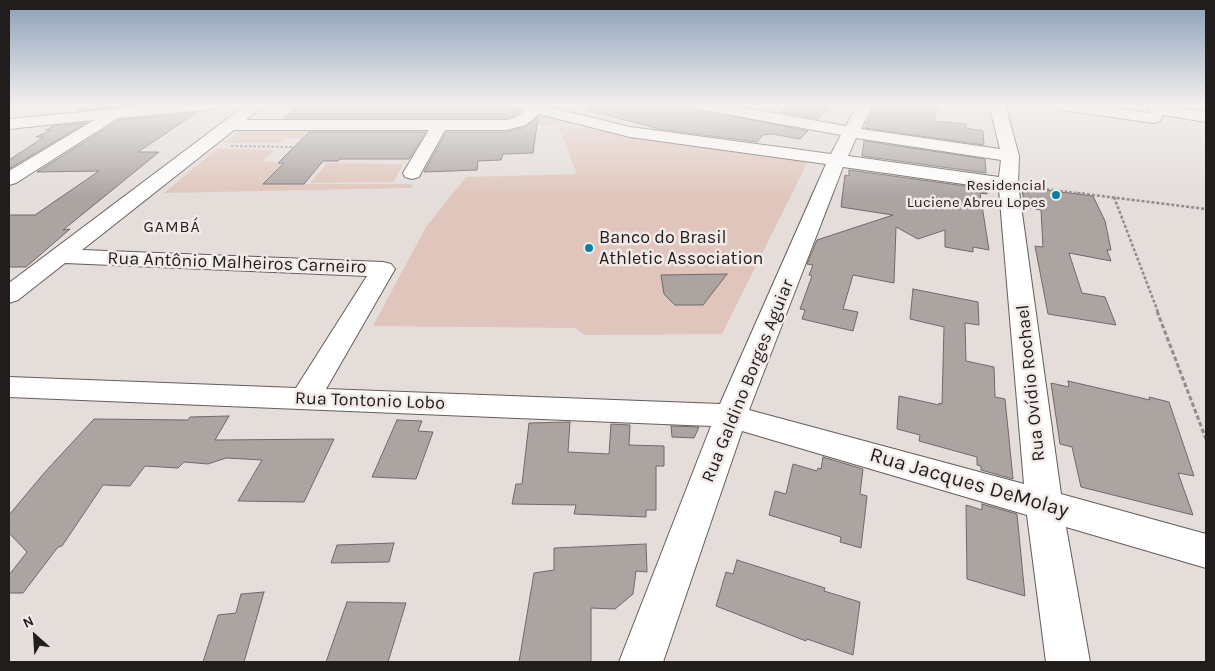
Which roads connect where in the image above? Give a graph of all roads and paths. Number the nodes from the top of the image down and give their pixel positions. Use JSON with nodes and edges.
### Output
{"nodes":[{"id":1,"x":80,"y":135,"type":"edge"},
{"id":2,"x":215,"y":135,"type":"edge"},
{"id":3,"x":433,"y":135,"type":"edge"},
{"id":4,"x":654,"y":135,"type":"edge"},
{"id":5,"x":848,"y":135,"type":"edge"},
{"id":6,"x":872,"y":135,"type":"edge"},
{"id":7,"x":1006,"y":135,"type":"edge"},
{"id":8,"x":230,"y":146,"type":"dead end"},
{"id":9,"x":294,"y":147,"type":"dead end"},
{"id":10,"x":1010,"y":156,"type":"junction"},
{"id":11,"x":837,"y":160,"type":"junction"},
{"id":12,"x":412,"y":173,"type":"dead end"},
{"id":13,"x":13,"y":175,"type":"edge"},
{"id":14,"x":1008,"y":184,"type":"junction"},
{"id":15,"x":1114,"y":197,"type":"junction"},
{"id":16,"x":1206,"y":209,"type":"edge"},
{"id":17,"x":59,"y":256,"type":"junction"},
{"id":18,"x":9,"y":294,"type":"edge"},
{"id":19,"x":9,"y":386,"type":"edge"},
{"id":20,"x":306,"y":399,"type":"junction"},
{"id":21,"x":731,"y":416,"type":"junction"},
{"id":22,"x":1206,"y":439,"type":"edge"},
{"id":23,"x":1044,"y":504,"type":"junction"},
{"id":24,"x":1206,"y":551,"type":"edge"},
{"id":25,"x":641,"y":662,"type":"edge"},
{"id":26,"x":1068,"y":662,"type":"edge"}],
"edges":[{"from":1,"to":13,"type":"street"},
{"from":2,"to":17,"type":"street"},
{"from":3,"to":12,"type":"street"},
{"from":4,"to":11,"type":"street"},
{"from":5,"to":11,"type":"street","name":"Rua Galdino Borges Aguiar"},
{"from":6,"to":10,"type":"street"},
{"from":7,"to":10,"type":"street","name":"Rua Ovídio Rochael"},
{"from":8,"to":9,"type":"path"},
{"from":10,"to":14,"type":"street","name":"Rua Ovídio Rochael"},
{"from":11,"to":14,"type":"street"},
{"from":11,"to":21,"type":"street","name":"Rua Galdino Borges Aguiar"},
{"from":14,"to":15,"type":"path"},
{"from":14,"to":23,"type":"street","name":"Rua Ovídio Rochael"},
{"from":15,"to":16,"type":"path"},
{"from":15,"to":22,"type":"path"},
{"from":17,"to":18,"type":"street"},
{"from":17,"to":20,"type":"street","name":"Rua Antônio Malheiros Carneiro"},
{"from":19,"to":20,"type":"street","name":"Rua Tontonio Lobo"},
{"from":20,"to":21,"type":"street","name":"Rua Tontonio Lobo"},
{"from":21,"to":23,"type":"street","name":"Rua Jacques DeMolay"},
{"from":21,"to":25,"type":"street","name":"Rua Galdino Borges Aguiar"},
{"from":23,"to":24,"type":"street","name":"Rua Jacques DeMolay"},
{"from":23,"to":26,"type":"street","name":"Rua Ovídio Rochael"}]}
